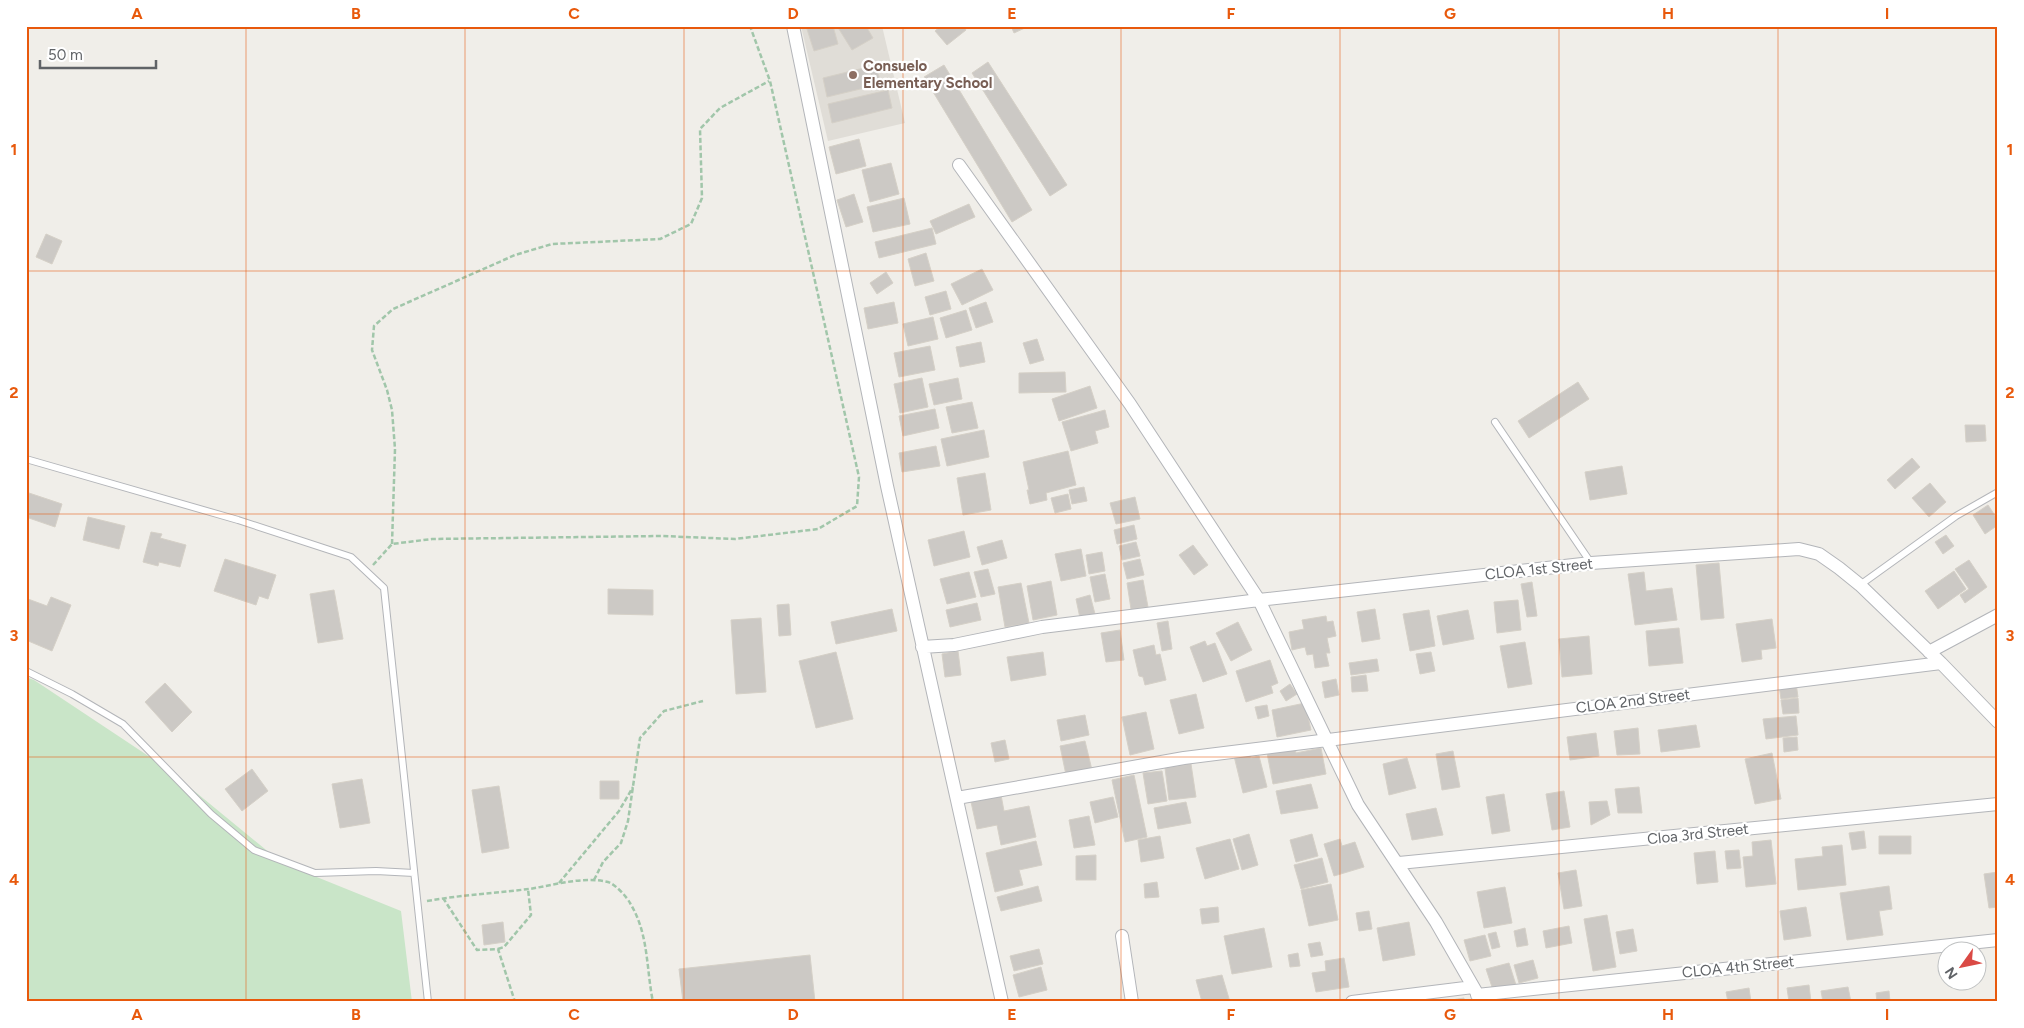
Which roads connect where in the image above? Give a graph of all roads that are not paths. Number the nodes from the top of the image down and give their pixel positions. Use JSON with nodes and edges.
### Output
{"nodes":[{"id":1,"x":793,"y":26,"type":"edge"},
{"id":2,"x":959,"y":165,"type":"dead end"},
{"id":3,"x":1495,"y":422,"type":"dead end"},
{"id":4,"x":26,"y":459,"type":"edge"},
{"id":5,"x":1998,"y":492,"type":"edge"},
{"id":6,"x":1591,"y":562,"type":"junction"},
{"id":7,"x":1860,"y":585,"type":"junction"},
{"id":8,"x":1259,"y":600,"type":"junction"},
{"id":9,"x":1998,"y":616,"type":"edge"},
{"id":10,"x":922,"y":647,"type":"junction"},
{"id":11,"x":1929,"y":652,"type":"junction"},
{"id":12,"x":1941,"y":663,"type":"junction"},
{"id":13,"x":26,"y":671,"type":"edge"},
{"id":14,"x":1998,"y":722,"type":"edge"},
{"id":15,"x":1326,"y":740,"type":"junction"},
{"id":16,"x":958,"y":798,"type":"junction"},
{"id":17,"x":1998,"y":804,"type":"edge"},
{"id":18,"x":1399,"y":863,"type":"junction"},
{"id":19,"x":414,"y":873,"type":"junction"},
{"id":20,"x":1122,"y":936,"type":"dead end"},
{"id":21,"x":1998,"y":940,"type":"edge"},
{"id":22,"x":1477,"y":995,"type":"edge"},
{"id":23,"x":428,"y":1002,"type":"edge"},
{"id":24,"x":1002,"y":1002,"type":"edge"},
{"id":25,"x":1132,"y":1002,"type":"edge"},
{"id":26,"x":1352,"y":1002,"type":"edge"}],
"edges":[{"from":1,"to":10,"type":"street"},
{"from":2,"to":8,"type":"street"},
{"from":3,"to":6,"type":"lane"},
{"from":4,"to":19,"type":"lane"},
{"from":5,"to":7,"type":"lane"},
{"from":6,"to":7,"type":"street","name":"CLOA 1st Street"},
{"from":6,"to":8,"type":"street","name":"CLOA 1st Street"},
{"from":7,"to":11,"type":"street"},
{"from":8,"to":10,"type":"street","name":"CLOA 1st Street"},
{"from":8,"to":15,"type":"street"},
{"from":9,"to":11,"type":"street"},
{"from":10,"to":16,"type":"street"},
{"from":11,"to":12,"type":"street"},
{"from":12,"to":14,"type":"street"},
{"from":12,"to":15,"type":"street","name":"CLOA 2nd Street"},
{"from":13,"to":19,"type":"lane"},
{"from":15,"to":16,"type":"street","name":"CLOA 2nd Street"},
{"from":15,"to":18,"type":"street"},
{"from":16,"to":24,"type":"street"},
{"from":17,"to":18,"type":"street","name":"Cloa 3rd Street"},
{"from":18,"to":22,"type":"street"},
{"from":19,"to":23,"type":"lane"},
{"from":20,"to":25,"type":"street"},
{"from":21,"to":22,"type":"street","name":"CLOA 4th Street"},
{"from":22,"to":26,"type":"street","name":"CLOA 4th Street"}]}
